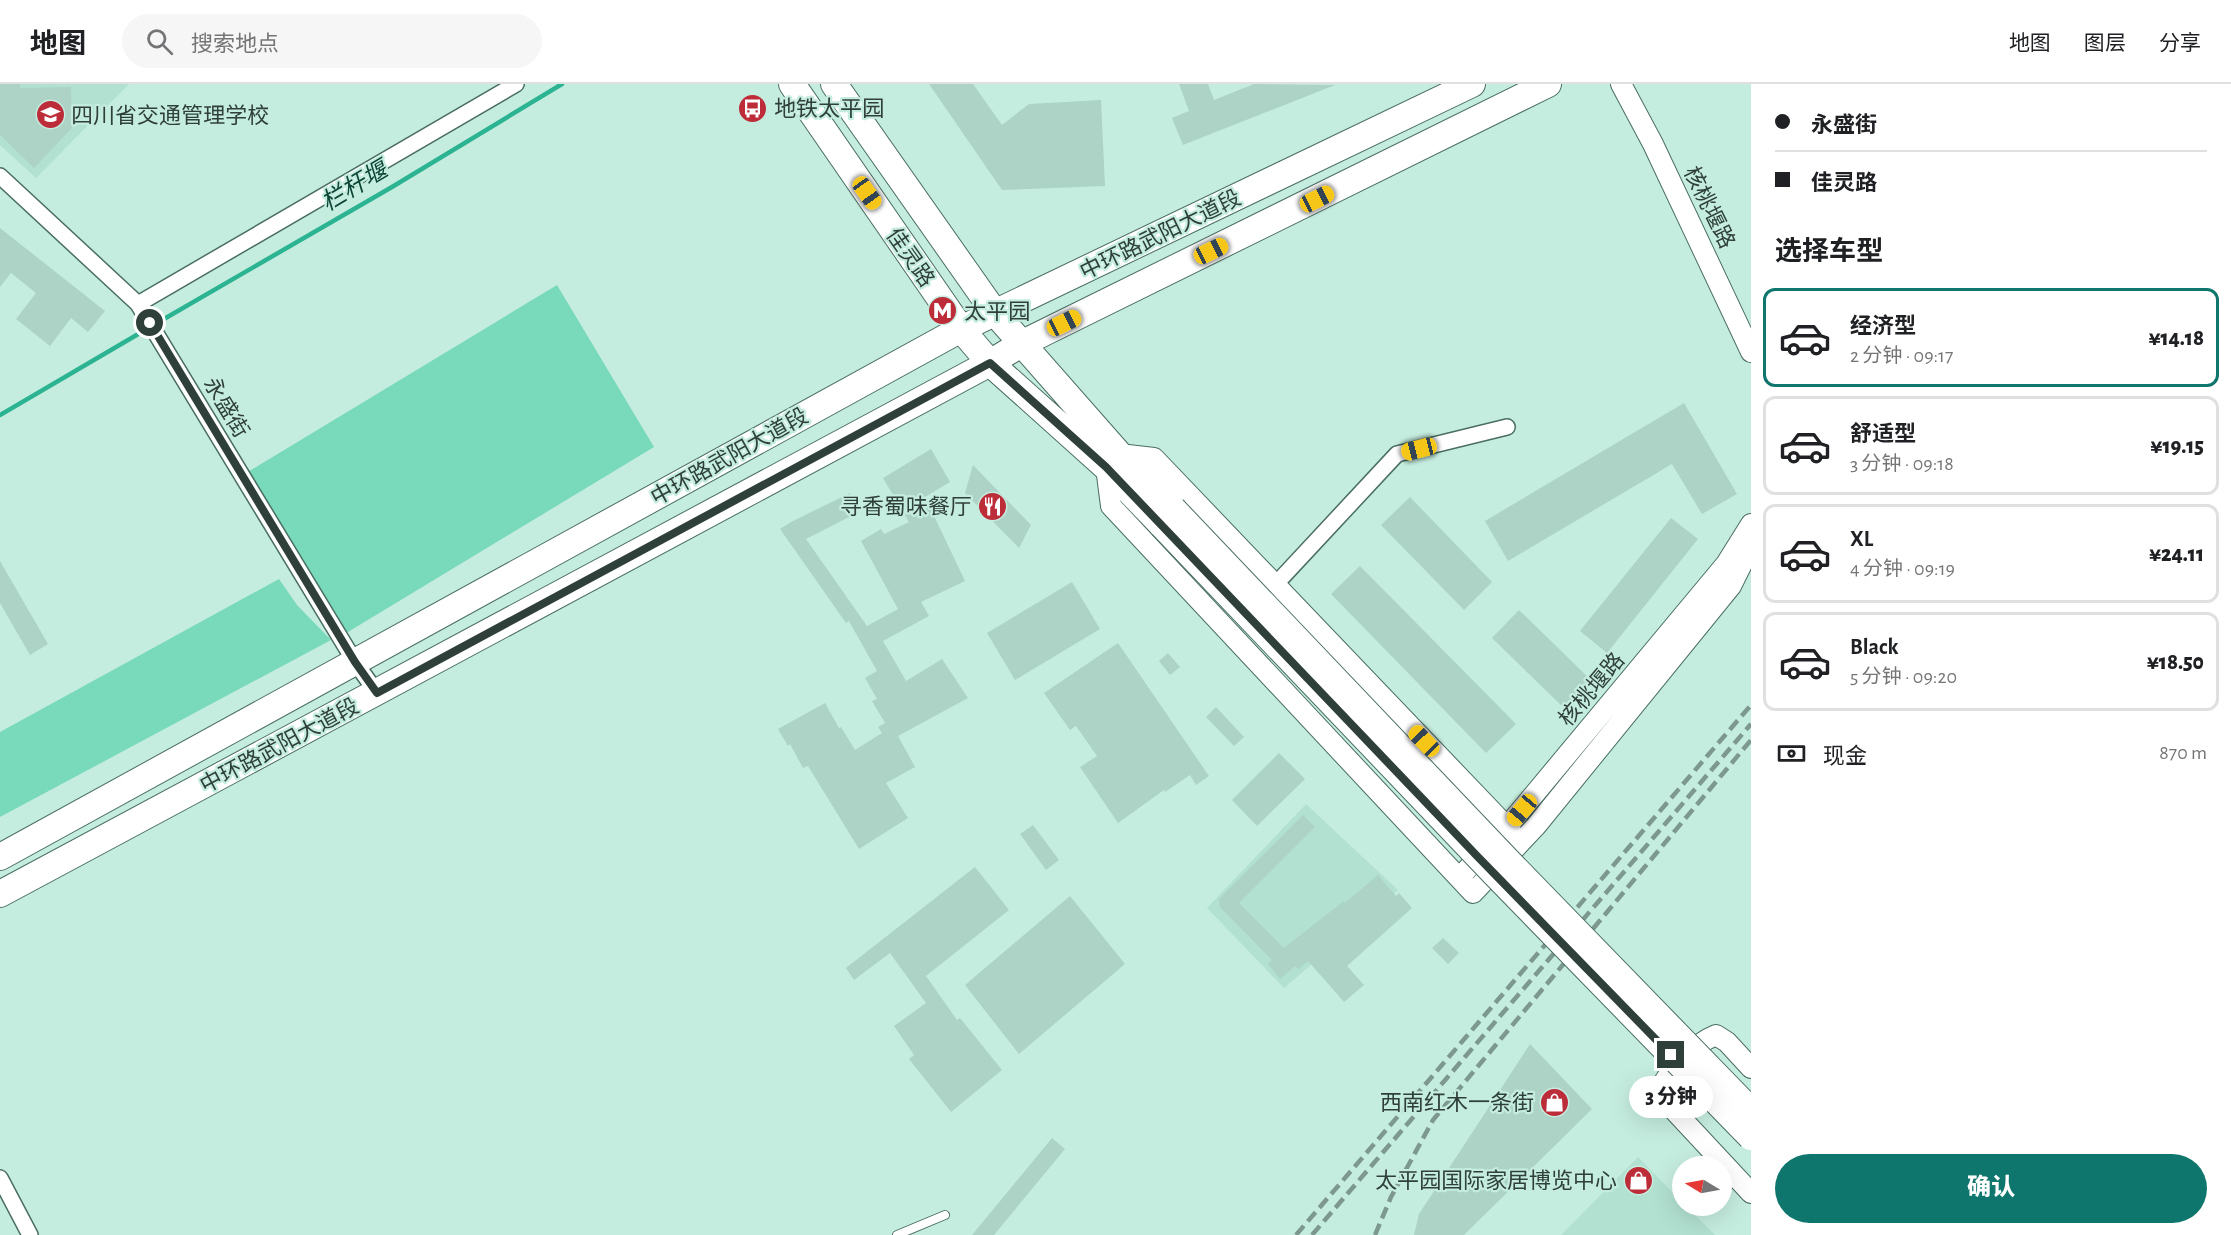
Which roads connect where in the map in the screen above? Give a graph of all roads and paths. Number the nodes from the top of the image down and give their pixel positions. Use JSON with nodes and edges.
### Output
{"nodes":[{"id":1,"x":516,"y":84,"type":"edge"},
{"id":2,"x":792,"y":84,"type":"edge"},
{"id":3,"x":834,"y":84,"type":"edge"},
{"id":4,"x":1472,"y":84,"type":"edge"},
{"id":5,"x":1548,"y":84,"type":"edge"},
{"id":6,"x":1621,"y":84,"type":"edge"},
{"id":7,"x":0,"y":176,"type":"edge"},
{"id":8,"x":138,"y":303,"type":"junction"},
{"id":9,"x":995,"y":313,"type":"junction"},
{"id":10,"x":961,"y":329,"type":"junction"},
{"id":11,"x":1021,"y":344,"type":"junction"},
{"id":12,"x":1751,"y":352,"type":"edge"},
{"id":13,"x":990,"y":363,"type":"junction"},
{"id":14,"x":1507,"y":427,"type":"dead end"},
{"id":15,"x":1112,"y":460,"type":"junction"},
{"id":16,"x":1167,"y":517,"type":"junction"},
{"id":17,"x":1751,"y":524,"type":"edge"},
{"id":18,"x":1751,"y":541,"type":"edge"},
{"id":19,"x":1275,"y":585,"type":"junction"},
{"id":20,"x":355,"y":662,"type":"junction"},
{"id":21,"x":377,"y":693,"type":"junction"},
{"id":22,"x":1507,"y":827,"type":"junction"},
{"id":23,"x":1520,"y":843,"type":"junction"},
{"id":24,"x":0,"y":857,"type":"edge"},
{"id":25,"x":1460,"y":878,"type":"junction"},
{"id":26,"x":0,"y":894,"type":"edge"},
{"id":27,"x":1751,"y":1068,"type":"edge"},
{"id":28,"x":1751,"y":1111,"type":"edge"},
{"id":29,"x":1751,"y":1137,"type":"edge"},
{"id":30,"x":1,"y":1181,"type":"edge"},
{"id":31,"x":1751,"y":1193,"type":"edge"},
{"id":32,"x":945,"y":1215,"type":"dead end"},
{"id":33,"x":30,"y":1235,"type":"edge"},
{"id":34,"x":897,"y":1235,"type":"edge"}],
"edges":[{"from":1,"to":8,"type":"street"},
{"from":2,"to":10,"type":"main road","name":"佳灵路"},
{"from":3,"to":9,"type":"main road","name":"佳灵路"},
{"from":4,"to":9,"type":"main road","name":"中环路武阳大道段"},
{"from":5,"to":11,"type":"main road","name":"中环路武阳大道段"},
{"from":6,"to":12,"type":"street","name":"核桃堰路"},
{"from":7,"to":8,"type":"street","name":"永盛街"},
{"from":8,"to":20,"type":"street","name":"永盛街"},
{"from":9,"to":10,"type":"main road","name":"中环路武阳大道段"},
{"from":9,"to":11,"type":"main road","name":"佳灵路"},
{"from":10,"to":13,"type":"main road","name":"佳灵路"},
{"from":10,"to":20,"type":"main road","name":"中环路武阳大道段"},
{"from":11,"to":13,"type":"main road","name":"中环路武阳大道段"},
{"from":11,"to":15,"type":"main road","name":"佳灵路"},
{"from":13,"to":15,"type":"main road","name":"佳灵路"},
{"from":13,"to":21,"type":"main road","name":"中环路武阳大道段"},
{"from":14,"to":19,"type":"street"},
{"from":15,"to":16,"type":"main road","name":"佳灵路"},
{"from":15,"to":19,"type":"street"},
{"from":15,"to":25,"type":"street"},
{"from":16,"to":28,"type":"main road","name":"佳灵路","bridge":true},
{"from":16,"to":29,"type":"main road","name":"佳灵路","bridge":true},
{"from":17,"to":22,"type":"street","name":"核桃堰路"},
{"from":18,"to":23,"type":"street"},
{"from":19,"to":22,"type":"street"},
{"from":20,"to":21,"type":"street","name":"永盛街"},
{"from":20,"to":24,"type":"main road","name":"中环路武阳大道段"},
{"from":21,"to":26,"type":"main road","name":"中环路武阳大道段"},
{"from":22,"to":23,"type":"street"},
{"from":22,"to":25,"type":"street","name":"核桃堰路"},
{"from":23,"to":25,"type":"street"},
{"from":27,"to":31,"type":"street"},
{"from":30,"to":33,"type":"street"},
{"from":32,"to":34,"type":"lane"}]}
